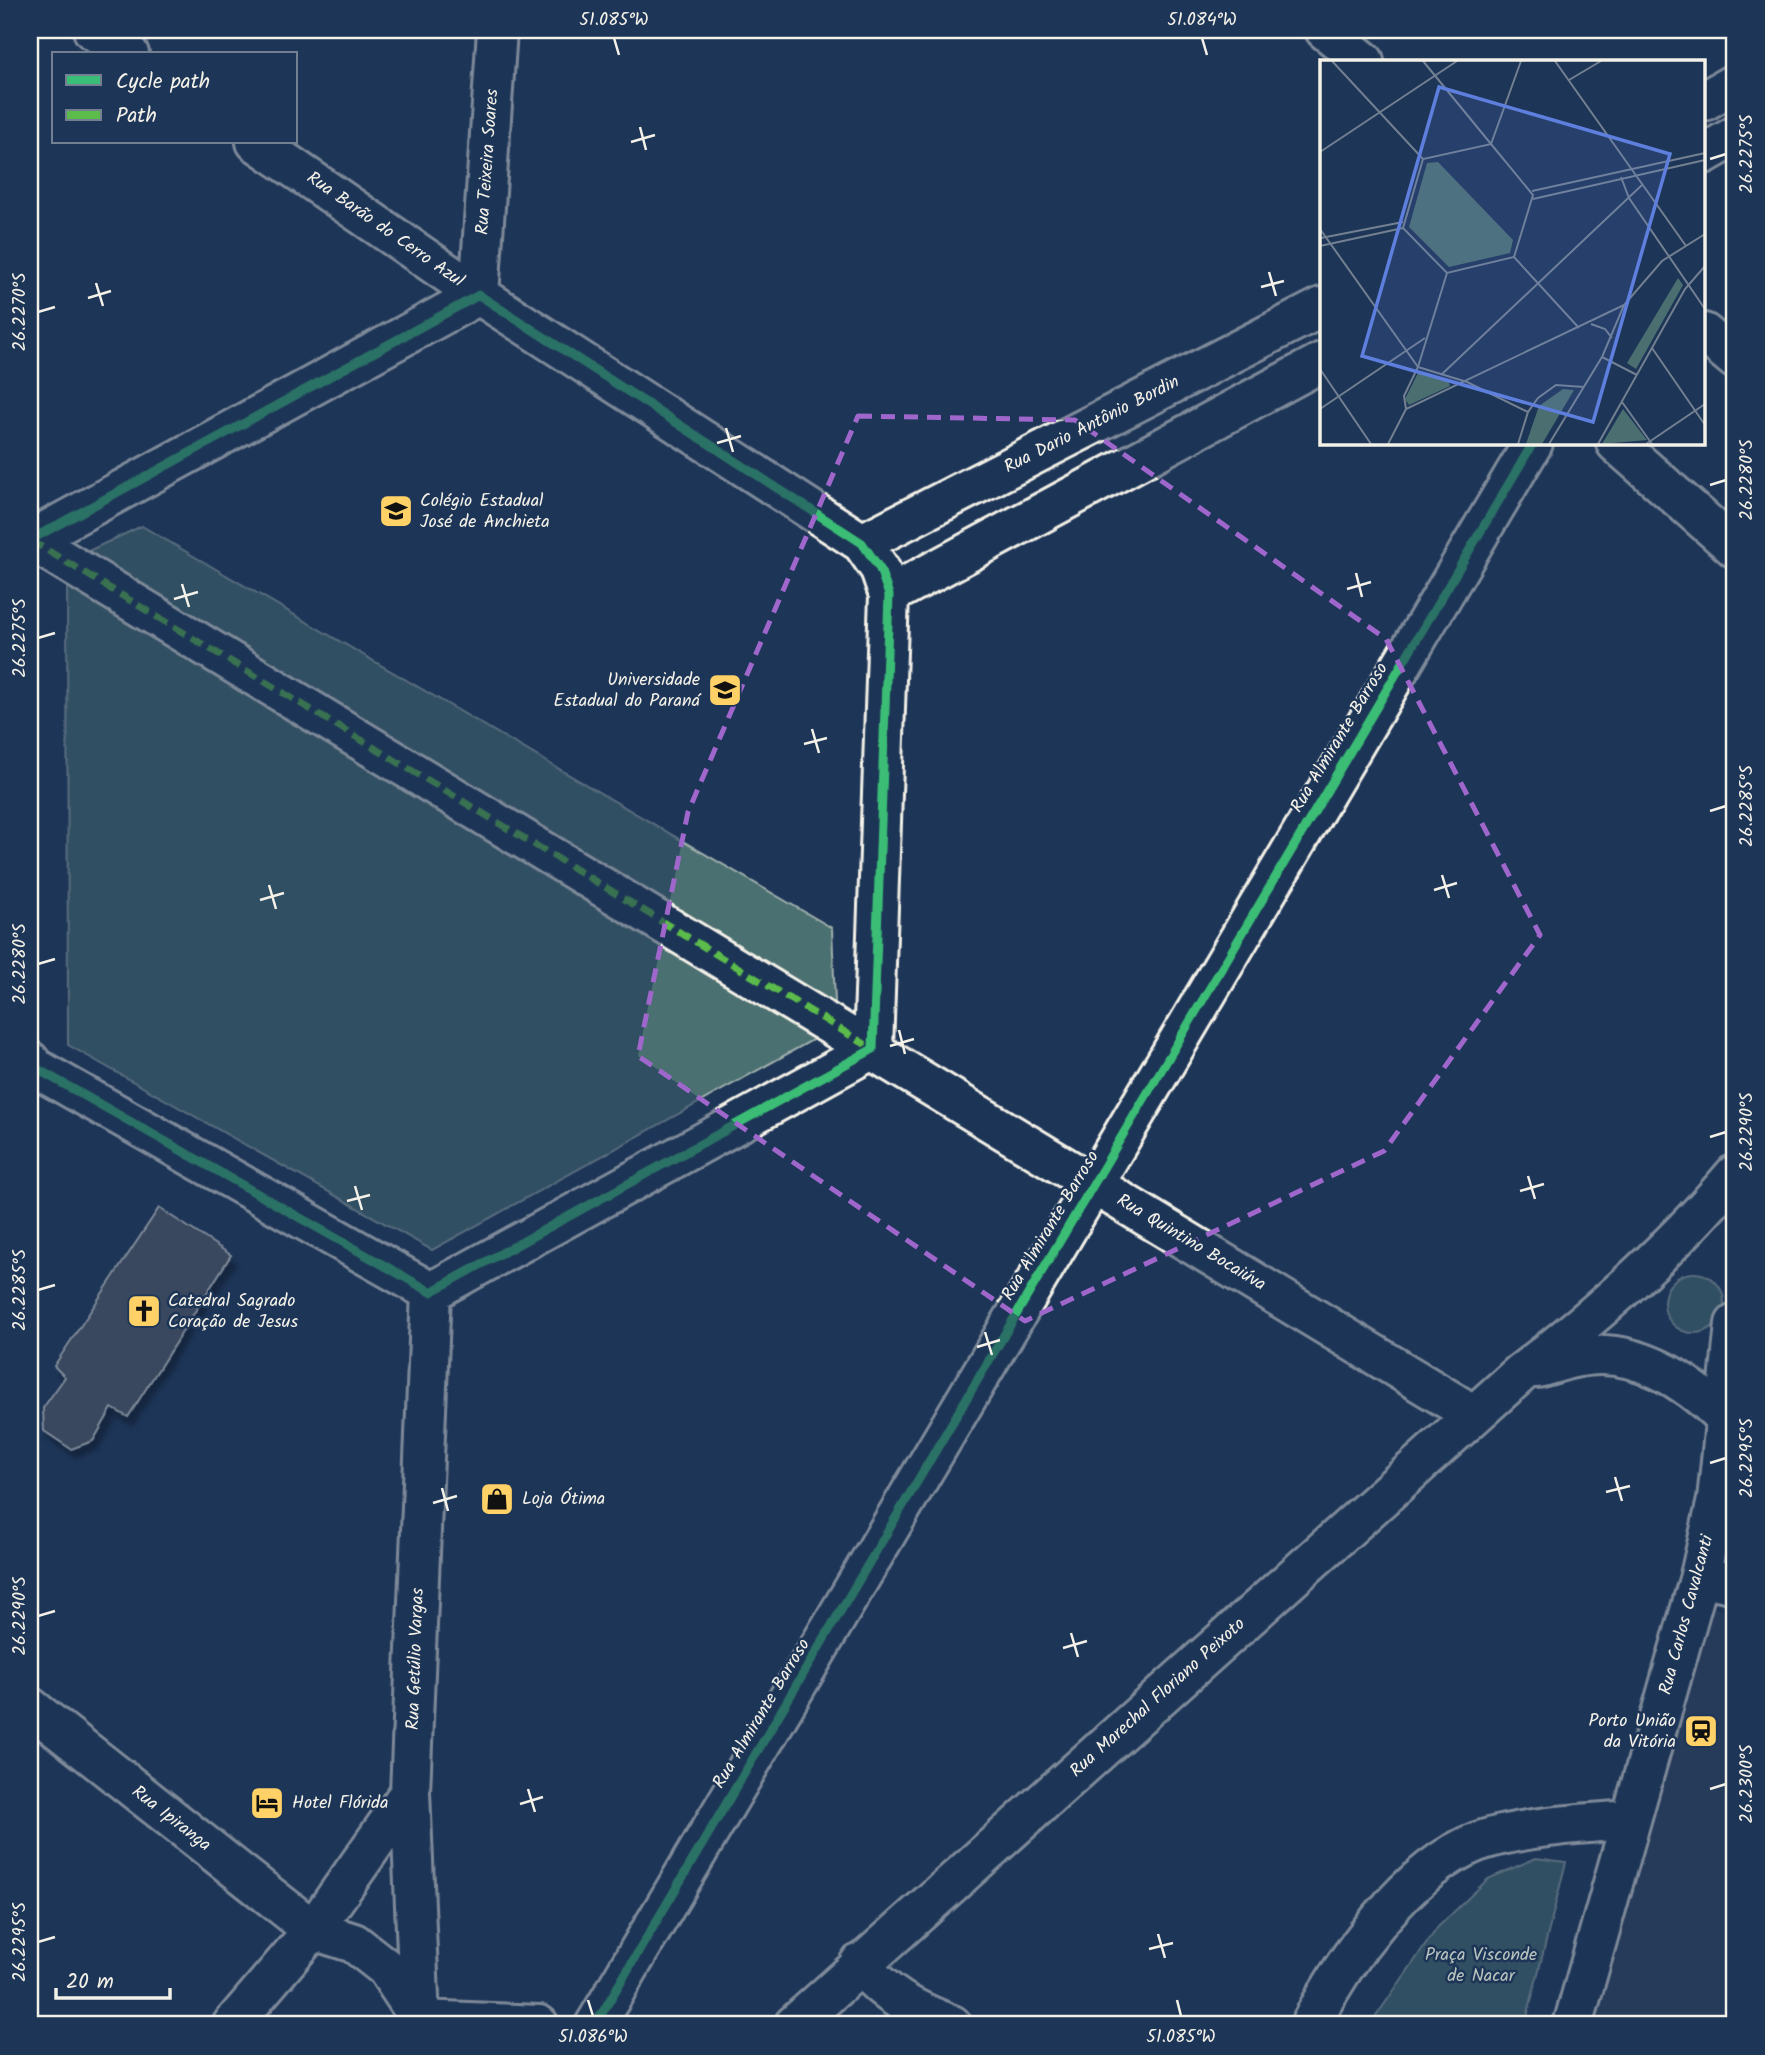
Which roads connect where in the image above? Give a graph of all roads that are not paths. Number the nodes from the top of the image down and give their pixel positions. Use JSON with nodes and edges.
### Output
{"nodes":[{"id":1,"x":93,"y":30,"type":"edge"},
{"id":2,"x":497,"y":30,"type":"edge"},
{"id":3,"x":1325,"y":30,"type":"edge"},
{"id":4,"x":126,"y":52,"type":"edge"},
{"id":5,"x":1363,"y":60,"type":"edge"},
{"id":6,"x":1735,"y":83,"type":"edge"},
{"id":7,"x":1706,"y":100,"type":"edge"},
{"id":8,"x":1735,"y":136,"type":"edge"},
{"id":9,"x":259,"y":144,"type":"edge"},
{"id":10,"x":1706,"y":153,"type":"edge"},
{"id":11,"x":479,"y":295,"type":"junction"},
{"id":12,"x":1320,"y":308,"type":"edge"},
{"id":13,"x":1706,"y":336,"type":"edge"},
{"id":14,"x":1735,"y":359,"type":"edge"},
{"id":15,"x":1320,"y":363,"type":"edge"},
{"id":16,"x":1174,"y":383,"type":"junction"},
{"id":17,"x":1200,"y":427,"type":"junction"},
{"id":18,"x":1532,"y":444,"type":"edge"},
{"id":19,"x":1617,"y":444,"type":"edge"},
{"id":20,"x":30,"y":540,"type":"edge"},
{"id":21,"x":862,"y":543,"type":"junction"},
{"id":22,"x":30,"y":547,"type":"edge"},
{"id":23,"x":1735,"y":548,"type":"edge"},
{"id":24,"x":889,"y":595,"type":"junction"},
{"id":25,"x":873,"y":1049,"type":"junction"},
{"id":26,"x":30,"y":1065,"type":"edge"},
{"id":27,"x":1735,"y":1174,"type":"edge"},
{"id":28,"x":1094,"y":1184,"type":"junction"},
{"id":29,"x":431,"y":1292,"type":"junction"},
{"id":30,"x":1735,"y":1324,"type":"edge"},
{"id":31,"x":1521,"y":1373,"type":"junction"},
{"id":32,"x":1474,"y":1415,"type":"junction"},
{"id":33,"x":1724,"y":1418,"type":"junction"},
{"id":34,"x":1718,"y":1580,"type":"edge"},
{"id":35,"x":30,"y":1707,"type":"edge"},
{"id":36,"x":410,"y":1792,"type":"junction"},
{"id":37,"x":1631,"y":1820,"type":"junction"},
{"id":38,"x":313,"y":1930,"type":"junction"},
{"id":39,"x":859,"y":1964,"type":"junction"},
{"id":40,"x":419,"y":2022,"type":"edge"},
{"id":41,"x":232,"y":2025,"type":"edge"},
{"id":42,"x":539,"y":2025,"type":"edge"},
{"id":43,"x":595,"y":2025,"type":"edge"},
{"id":44,"x":791,"y":2025,"type":"edge"},
{"id":45,"x":952,"y":2025,"type":"edge"},
{"id":46,"x":1310,"y":2025,"type":"edge"},
{"id":47,"x":1573,"y":2025,"type":"edge"}],
"edges":[{"from":1,"to":4,"type":"street"},
{"from":2,"to":11,"type":"street","name":"Rua Teixeira Soares"},
{"from":3,"to":5,"type":"street"},
{"from":6,"to":7,"type":"street"},
{"from":8,"to":10,"type":"street"},
{"from":9,"to":11,"type":"street","name":"Rua Barão do Cerro Azul"},
{"from":11,"to":20,"type":"street"},
{"from":11,"to":21,"type":"street","name":"Rua Barão do Cerro Azul"},
{"from":12,"to":16,"type":"street","name":"Rua Dario Antônio Bordin"},
{"from":13,"to":14,"type":"street"},
{"from":15,"to":17,"type":"street"},
{"from":16,"to":17,"type":"street"},
{"from":16,"to":21,"type":"street","name":"Rua Dario Antônio Bordin"},
{"from":17,"to":24,"type":"street"},
{"from":18,"to":28,"type":"street","name":"Rua Almirante Barroso"},
{"from":19,"to":23,"type":"street"},
{"from":20,"to":22,"type":"street"},
{"from":20,"to":25,"type":"street","name":"Rua Quintino Bocaiúva"},
{"from":21,"to":24,"type":"street"},
{"from":24,"to":25,"type":"street"},
{"from":25,"to":28,"type":"street","name":"Rua Quintino Bocaiúva"},
{"from":25,"to":29,"type":"street"},
{"from":26,"to":29,"type":"street"},
{"from":27,"to":31,"type":"street","name":"Rua Marechal Floriano Peixoto"},
{"from":28,"to":32,"type":"street","name":"Rua Quintino Bocaiúva"},
{"from":28,"to":43,"type":"street","name":"Rua Almirante Barroso"},
{"from":29,"to":36,"type":"street","name":"Rua Getúlio Vargas"},
{"from":30,"to":33,"type":"street","name":"Rua Carlos Cavalcanti"},
{"from":31,"to":32,"type":"street","name":"Rua Marechal Floriano Peixoto"},
{"from":31,"to":33,"type":"street","name":"Rua Marechal Floriano Peixoto"},
{"from":32,"to":39,"type":"street","name":"Rua Marechal Floriano Peixoto"},
{"from":33,"to":34,"type":"street","name":"Rua Carlos Cavalcanti"},
{"from":34,"to":37,"type":"street","name":"Rua Carlos Cavalcanti"},
{"from":35,"to":38,"type":"street","name":"Rua Ipiranga"},
{"from":36,"to":38,"type":"street"},
{"from":36,"to":40,"type":"street","name":"Rua Getúlio Vargas"},
{"from":37,"to":46,"type":"street"},
{"from":37,"to":47,"type":"street"},
{"from":38,"to":40,"type":"street"},
{"from":38,"to":41,"type":"street"},
{"from":39,"to":44,"type":"street","name":"Rua Marechal Floriano Peixoto"},
{"from":39,"to":45,"type":"street"},
{"from":40,"to":42,"type":"street"}]}
